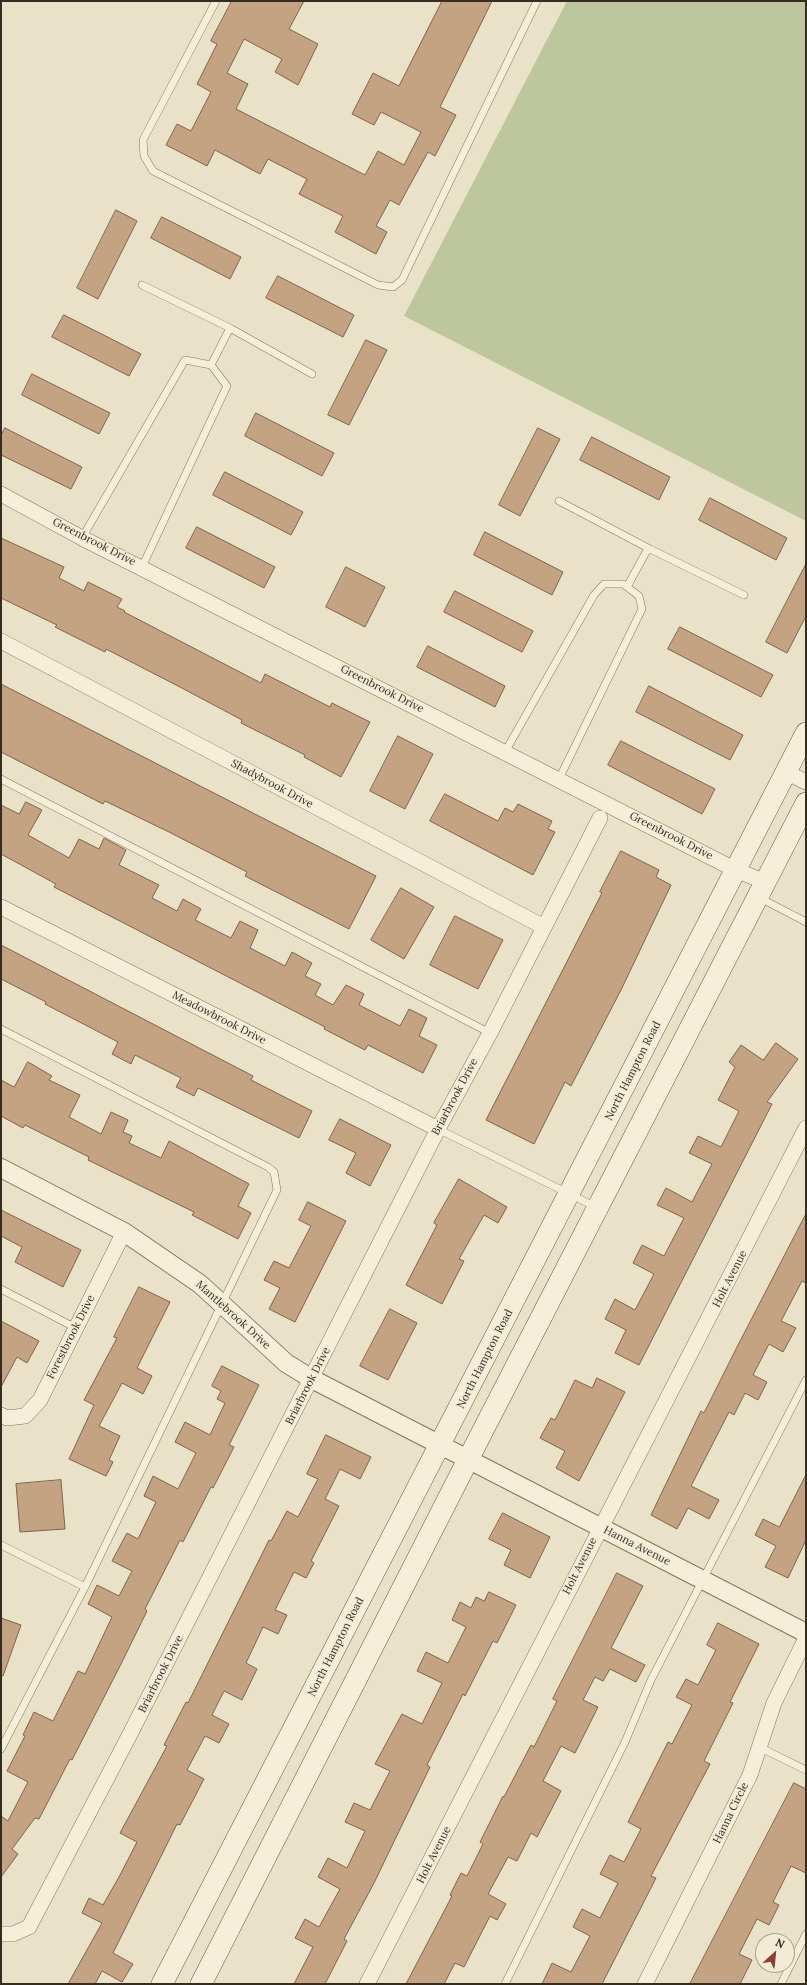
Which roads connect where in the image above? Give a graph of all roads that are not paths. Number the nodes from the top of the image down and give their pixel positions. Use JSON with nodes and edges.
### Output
{"nodes":[{"id":1,"x":216,"y":1,"type":"edge"},
{"id":2,"x":537,"y":1,"type":"edge"},
{"id":3,"x":142,"y":285,"type":"dead end"},
{"id":4,"x":230,"y":328,"type":"junction"},
{"id":5,"x":211,"y":365,"type":"junction"},
{"id":6,"x":312,"y":374,"type":"dead end"},
{"id":7,"x":1,"y":494,"type":"edge"},
{"id":8,"x":559,"y":501,"type":"dead end"},
{"id":9,"x":82,"y":538,"type":"junction"},
{"id":10,"x":650,"y":549,"type":"junction"},
{"id":11,"x":142,"y":567,"type":"junction"},
{"id":12,"x":627,"y":587,"type":"junction"},
{"id":13,"x":744,"y":595,"type":"dead end"},
{"id":14,"x":1,"y":641,"type":"edge"},
{"id":15,"x":806,"y":733,"type":"edge"},
{"id":16,"x":505,"y":752,"type":"junction"},
{"id":17,"x":786,"y":772,"type":"junction"},
{"id":18,"x":1,"y":779,"type":"edge"},
{"id":19,"x":559,"y":779,"type":"junction"},
{"id":20,"x":806,"y":782,"type":"edge"},
{"id":21,"x":806,"y":803,"type":"edge"},
{"id":22,"x":600,"y":818,"type":"dead end"},
{"id":23,"x":736,"y":870,"type":"junction"},
{"id":24,"x":761,"y":890,"type":"junction"},
{"id":25,"x":1,"y":907,"type":"edge"},
{"id":26,"x":806,"y":922,"type":"edge"},
{"id":27,"x":544,"y":927,"type":"junction"},
{"id":28,"x":1,"y":1029,"type":"edge"},
{"id":29,"x":490,"y":1033,"type":"junction"},
{"id":30,"x":806,"y":1128,"type":"edge"},
{"id":31,"x":438,"y":1129,"type":"junction"},
{"id":32,"x":1,"y":1168,"type":"edge"},
{"id":33,"x":569,"y":1194,"type":"junction"},
{"id":34,"x":598,"y":1208,"type":"junction"},
{"id":35,"x":124,"y":1232,"type":"junction"},
{"id":36,"x":1,"y":1289,"type":"edge"},
{"id":37,"x":221,"y":1305,"type":"junction"},
{"id":38,"x":76,"y":1328,"type":"junction"},
{"id":39,"x":312,"y":1379,"type":"junction"},
{"id":40,"x":806,"y":1380,"type":"edge"},
{"id":41,"x":1,"y":1415,"type":"edge"},
{"id":42,"x":440,"y":1445,"type":"junction"},
{"id":43,"x":468,"y":1459,"type":"junction"},
{"id":44,"x":600,"y":1527,"type":"junction"},
{"id":45,"x":1,"y":1545,"type":"edge"},
{"id":46,"x":702,"y":1580,"type":"junction"},
{"id":47,"x":85,"y":1587,"type":"junction"},
{"id":48,"x":806,"y":1633,"type":"edge"},
{"id":49,"x":806,"y":1638,"type":"edge"},
{"id":50,"x":759,"y":1747,"type":"junction"},
{"id":51,"x":1,"y":1749,"type":"edge"},
{"id":52,"x":806,"y":1770,"type":"edge"},
{"id":53,"x":1,"y":1934,"type":"edge"},
{"id":54,"x":806,"y":1934,"type":"edge"},
{"id":55,"x":162,"y":1984,"type":"edge"},
{"id":56,"x":202,"y":1984,"type":"edge"},
{"id":57,"x":368,"y":1984,"type":"edge"},
{"id":58,"x":505,"y":1984,"type":"edge"},
{"id":59,"x":646,"y":1984,"type":"edge"},
{"id":60,"x":781,"y":1984,"type":"edge"}],
"edges":[{"from":1,"to":2,"type":"lane"},
{"from":3,"to":4,"type":"lane"},
{"from":4,"to":5,"type":"lane"},
{"from":4,"to":6,"type":"lane"},
{"from":5,"to":9,"type":"lane"},
{"from":5,"to":11,"type":"lane"},
{"from":7,"to":9,"type":"street","name":"Greenbrook Drive"},
{"from":8,"to":10,"type":"lane"},
{"from":9,"to":11,"type":"street","name":"Greenbrook Drive"},
{"from":10,"to":12,"type":"lane"},
{"from":10,"to":13,"type":"lane"},
{"from":11,"to":16,"type":"street","name":"Greenbrook Drive"},
{"from":12,"to":16,"type":"lane"},
{"from":12,"to":19,"type":"lane"},
{"from":14,"to":27,"type":"street","name":"Shadybrook Drive"},
{"from":15,"to":17,"type":"main road","name":"North Hampton Road"},
{"from":16,"to":19,"type":"street","name":"Greenbrook Drive"},
{"from":17,"to":20,"type":"street"},
{"from":17,"to":23,"type":"main road","name":"North Hampton Road"},
{"from":18,"to":29,"type":"lane"},
{"from":19,"to":23,"type":"street","name":"Greenbrook Drive"},
{"from":21,"to":24,"type":"main road"},
{"from":22,"to":27,"type":"street","name":"Briarbrook Drive"},
{"from":23,"to":24,"type":"street","name":"Greenbrook Drive"},
{"from":23,"to":33,"type":"main road","name":"North Hampton Road"},
{"from":24,"to":26,"type":"lane"},
{"from":24,"to":34,"type":"main road"},
{"from":25,"to":31,"type":"street","name":"Meadowbrook Drive"},
{"from":27,"to":29,"type":"street","name":"Briarbrook Drive"},
{"from":28,"to":37,"type":"lane"},
{"from":29,"to":31,"type":"street","name":"Briarbrook Drive"},
{"from":30,"to":44,"type":"street","name":"Holt Avenue"},
{"from":31,"to":33,"type":"lane"},
{"from":31,"to":39,"type":"street","name":"Briarbrook Drive"},
{"from":32,"to":35,"type":"street","name":"Mantlebrook Drive"},
{"from":33,"to":34,"type":"lane"},
{"from":33,"to":42,"type":"main road","name":"North Hampton Road"},
{"from":34,"to":43,"type":"main road"},
{"from":35,"to":37,"type":"street","name":"Mantlebrook Drive"},
{"from":35,"to":38,"type":"street","name":"Forestbrook Drive"},
{"from":36,"to":38,"type":"lane"},
{"from":37,"to":39,"type":"street","name":"Mantlebrook Drive"},
{"from":37,"to":47,"type":"lane"},
{"from":38,"to":41,"type":"street","name":"Forestbrook Drive"},
{"from":39,"to":42,"type":"street","name":"Mantlebrook Drive"},
{"from":39,"to":53,"type":"street","name":"Briarbrook Drive"},
{"from":40,"to":46,"type":"lane"},
{"from":42,"to":43,"type":"street","name":"Mantlebrook Drive"},
{"from":42,"to":55,"type":"main road","name":"North Hampton Road"},
{"from":43,"to":44,"type":"street","name":"Hanna Avenue"},
{"from":43,"to":56,"type":"main road"},
{"from":44,"to":46,"type":"street","name":"Hanna Avenue"},
{"from":44,"to":57,"type":"street","name":"Holt Avenue"},
{"from":45,"to":47,"type":"lane"},
{"from":46,"to":48,"type":"street","name":"Hanna Avenue"},
{"from":46,"to":58,"type":"lane"},
{"from":47,"to":51,"type":"lane"},
{"from":49,"to":50,"type":"street","name":"Hanna Circle"},
{"from":50,"to":52,"type":"lane"},
{"from":50,"to":59,"type":"street","name":"Hanna Circle"},
{"from":54,"to":60,"type":"lane"}]}
